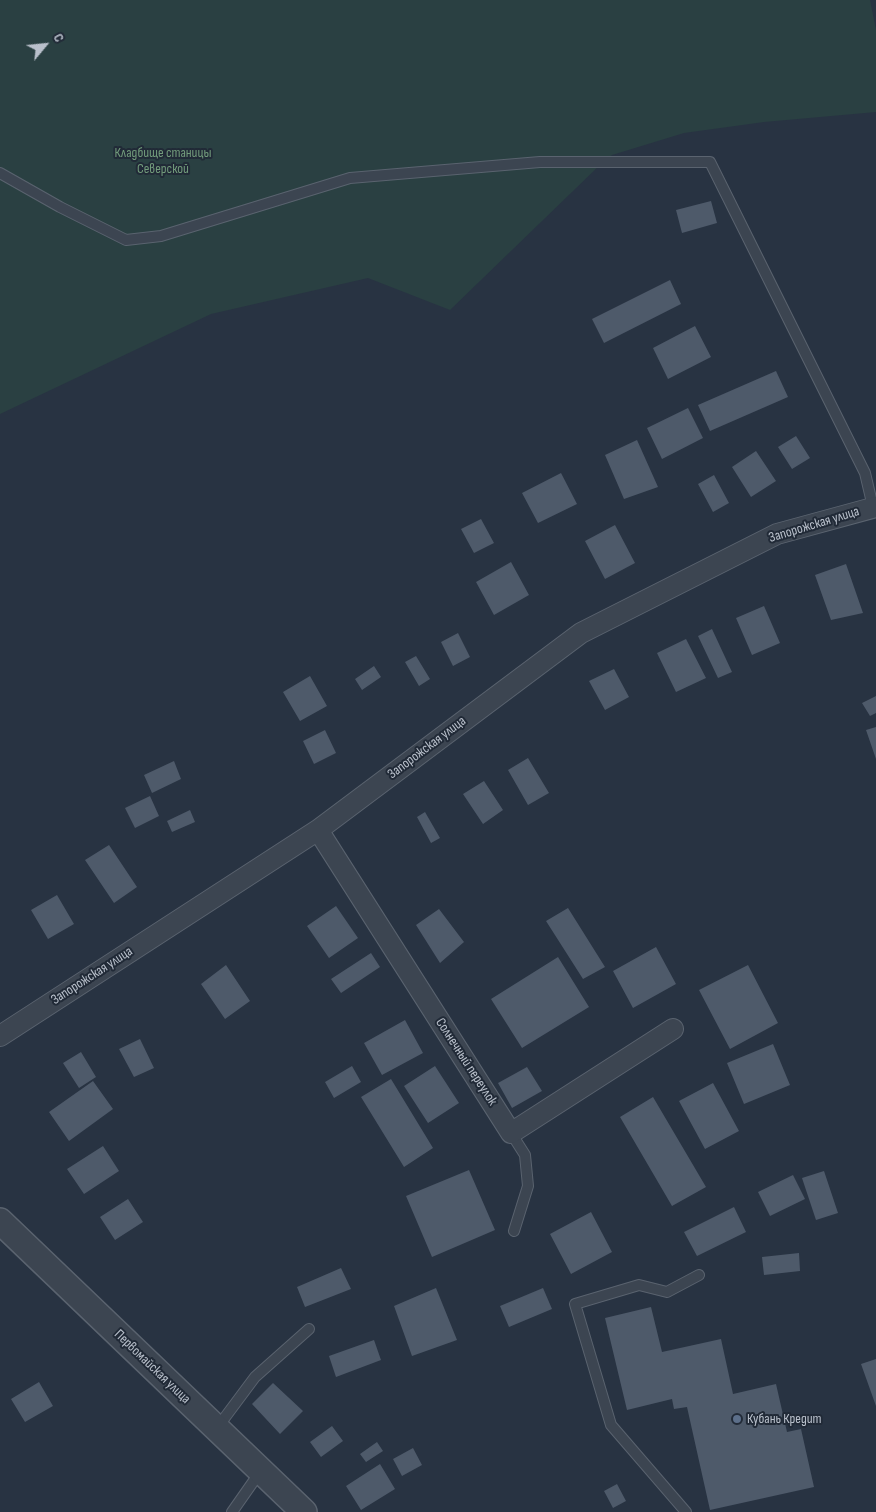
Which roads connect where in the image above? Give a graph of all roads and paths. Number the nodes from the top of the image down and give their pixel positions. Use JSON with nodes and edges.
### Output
{"nodes":[{"id":1,"x":0,"y":173,"type":"edge"},
{"id":2,"x":875,"y":509,"type":"edge"},
{"id":3,"x":318,"y":830,"type":"junction"},
{"id":4,"x":674,"y":1029,"type":"dead end"},
{"id":5,"x":0,"y":1036,"type":"edge"},
{"id":6,"x":511,"y":1133,"type":"junction"},
{"id":7,"x":0,"y":1221,"type":"edge"},
{"id":8,"x":514,"y":1231,"type":"dead end"},
{"id":9,"x":699,"y":1275,"type":"dead end"},
{"id":10,"x":309,"y":1329,"type":"dead end"},
{"id":11,"x":217,"y":1428,"type":"junction"},
{"id":12,"x":261,"y":1471,"type":"junction"},
{"id":13,"x":232,"y":1512,"type":"edge"},
{"id":14,"x":304,"y":1512,"type":"edge"},
{"id":15,"x":686,"y":1512,"type":"edge"}],
"edges":[{"from":1,"to":2,"type":"lane"},
{"from":2,"to":3,"type":"street","name":"Запорожская улица"},
{"from":3,"to":5,"type":"street","name":"Запорожская улица"},
{"from":3,"to":6,"type":"street","name":"Солнечный переулок"},
{"from":4,"to":6,"type":"street"},
{"from":6,"to":8,"type":"lane"},
{"from":7,"to":11,"type":"street","name":"Первомайская улица"},
{"from":9,"to":15,"type":"lane"},
{"from":10,"to":11,"type":"lane"},
{"from":11,"to":12,"type":"street","name":"Первомайская улица"},
{"from":12,"to":13,"type":"lane"},
{"from":12,"to":14,"type":"street","name":"Первомайская улица"}]}
